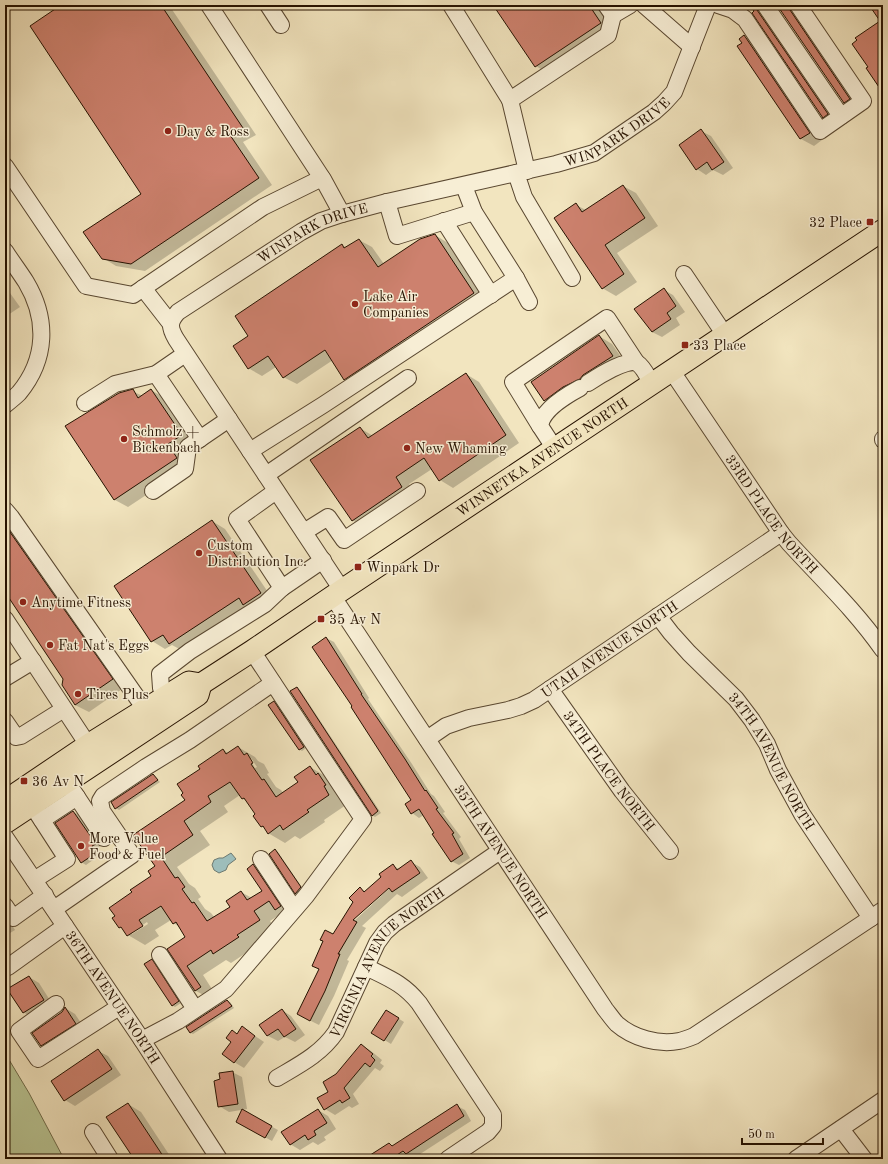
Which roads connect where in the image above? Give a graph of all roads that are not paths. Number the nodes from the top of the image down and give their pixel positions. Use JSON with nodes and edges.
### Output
{"nodes":[{"id":1,"x":208,"y":5,"type":"edge"},
{"id":2,"x":268,"y":5,"type":"edge"},
{"id":3,"x":451,"y":5,"type":"edge"},
{"id":4,"x":630,"y":5,"type":"edge"},
{"id":5,"x":644,"y":5,"type":"edge"},
{"id":6,"x":708,"y":5,"type":"edge"},
{"id":7,"x":718,"y":5,"type":"edge"},
{"id":8,"x":765,"y":5,"type":"edge"},
{"id":9,"x":798,"y":5,"type":"edge"},
{"id":10,"x":742,"y":9,"type":"edge"},
{"id":11,"x":610,"y":10,"type":"edge"},
{"id":12,"x":281,"y":25,"type":"dead end"},
{"id":13,"x":692,"y":47,"type":"junction"},
{"id":14,"x":510,"y":100,"type":"junction"},
{"id":15,"x":841,"y":116,"type":"junction"},
{"id":16,"x":5,"y":166,"type":"edge"},
{"id":17,"x":522,"y":172,"type":"junction"},
{"id":18,"x":322,"y":178,"type":"junction"},
{"id":19,"x":464,"y":186,"type":"junction"},
{"id":20,"x":387,"y":202,"type":"junction"},
{"id":21,"x":474,"y":212,"type":"junction"},
{"id":22,"x":342,"y":214,"type":"junction"},
{"id":23,"x":444,"y":221,"type":"junction"},
{"id":24,"x":883,"y":230,"type":"edge"},
{"id":25,"x":5,"y":251,"type":"edge"},
{"id":26,"x":684,"y":274,"type":"dead end"},
{"id":27,"x":516,"y":278,"type":"junction"},
{"id":28,"x":572,"y":278,"type":"dead end"},
{"id":29,"x":143,"y":288,"type":"junction"},
{"id":30,"x":491,"y":295,"type":"junction"},
{"id":31,"x":529,"y":302,"type":"dead end"},
{"id":32,"x":171,"y":324,"type":"junction"},
{"id":33,"x":725,"y":335,"type":"junction"},
{"id":34,"x":185,"y":354,"type":"junction"},
{"id":35,"x":636,"y":362,"type":"junction"},
{"id":36,"x":672,"y":370,"type":"junction"},
{"id":37,"x":156,"y":374,"type":"junction"},
{"id":38,"x":408,"y":378,"type":"dead end"},
{"id":39,"x":652,"y":384,"type":"junction"},
{"id":40,"x":85,"y":403,"type":"dead end"},
{"id":41,"x":5,"y":405,"type":"edge"},
{"id":42,"x":228,"y":419,"type":"junction"},
{"id":43,"x":540,"y":426,"type":"junction"},
{"id":44,"x":200,"y":439,"type":"junction"},
{"id":45,"x":555,"y":449,"type":"junction"},
{"id":46,"x":250,"y":451,"type":"junction"},
{"id":47,"x":266,"y":475,"type":"junction"},
{"id":48,"x":153,"y":491,"type":"dead end"},
{"id":49,"x":276,"y":491,"type":"junction"},
{"id":50,"x":417,"y":491,"type":"dead end"},
{"id":51,"x":5,"y":510,"type":"edge"},
{"id":52,"x":304,"y":532,"type":"junction"},
{"id":53,"x":781,"y":534,"type":"junction"},
{"id":54,"x":323,"y":560,"type":"junction"},
{"id":55,"x":282,"y":588,"type":"junction"},
{"id":56,"x":337,"y":593,"type":"junction"},
{"id":57,"x":658,"y":616,"type":"junction"},
{"id":58,"x":5,"y":618,"type":"edge"},
{"id":59,"x":878,"y":632,"type":"edge"},
{"id":60,"x":883,"y":650,"type":"edge"},
{"id":61,"x":252,"y":651,"type":"junction"},
{"id":62,"x":33,"y":661,"type":"junction"},
{"id":63,"x":5,"y":678,"type":"edge"},
{"id":64,"x":273,"y":683,"type":"junction"},
{"id":65,"x":201,"y":684,"type":"junction"},
{"id":66,"x":550,"y":689,"type":"junction"},
{"id":67,"x":166,"y":697,"type":"junction"},
{"id":68,"x":64,"y":709,"type":"junction"},
{"id":69,"x":146,"y":710,"type":"junction"},
{"id":70,"x":5,"y":721,"type":"edge"},
{"id":71,"x":427,"y":739,"type":"junction"},
{"id":72,"x":88,"y":745,"type":"junction"},
{"id":73,"x":72,"y":789,"type":"junction"},
{"id":74,"x":5,"y":801,"type":"edge"},
{"id":75,"x":37,"y":813,"type":"junction"},
{"id":76,"x":5,"y":823,"type":"edge"},
{"id":77,"x":5,"y":837,"type":"edge"},
{"id":78,"x":104,"y":838,"type":"dead end"},
{"id":79,"x":500,"y":851,"type":"junction"},
{"id":80,"x":670,"y":851,"type":"dead end"},
{"id":81,"x":261,"y":859,"type":"dead end"},
{"id":82,"x":34,"y":880,"type":"junction"},
{"id":83,"x":45,"y":895,"type":"junction"},
{"id":84,"x":5,"y":906,"type":"edge"},
{"id":85,"x":54,"y":909,"type":"junction"},
{"id":86,"x":294,"y":909,"type":"junction"},
{"id":87,"x":877,"y":914,"type":"edge"},
{"id":88,"x":65,"y":926,"type":"junction"},
{"id":89,"x":160,"y":955,"type":"dead end"},
{"id":90,"x":8,"y":967,"type":"dead end"},
{"id":91,"x":366,"y":967,"type":"junction"},
{"id":92,"x":56,"y":1004,"type":"dead end"},
{"id":93,"x":120,"y":1007,"type":"junction"},
{"id":94,"x":195,"y":1009,"type":"junction"},
{"id":95,"x":142,"y":1040,"type":"junction"},
{"id":96,"x":277,"y":1078,"type":"dead end"},
{"id":97,"x":883,"y":1100,"type":"edge"},
{"id":98,"x":841,"y":1129,"type":"junction"},
{"id":99,"x":93,"y":1132,"type":"dead end"},
{"id":100,"x":212,"y":1157,"type":"edge"},
{"id":101,"x":110,"y":1159,"type":"edge"},
{"id":102,"x":448,"y":1159,"type":"edge"},
{"id":103,"x":796,"y":1159,"type":"edge"},
{"id":104,"x":864,"y":1159,"type":"edge"}],
"edges":[{"from":1,"to":18,"type":"street"},
{"from":2,"to":12,"type":"street"},
{"from":3,"to":14,"type":"street"},
{"from":4,"to":11,"type":"street"},
{"from":5,"to":13,"type":"street"},
{"from":6,"to":13,"type":"street","name":"WINPARK DRIVE"},
{"from":7,"to":10,"type":"street"},
{"from":8,"to":15,"type":"street"},
{"from":9,"to":15,"type":"street"},
{"from":10,"to":15,"type":"street"},
{"from":11,"to":14,"type":"street"},
{"from":13,"to":17,"type":"street","name":"WINPARK DRIVE"},
{"from":14,"to":17,"type":"street"},
{"from":16,"to":29,"type":"street"},
{"from":17,"to":19,"type":"street","name":"WINPARK DRIVE"},
{"from":17,"to":28,"type":"street"},
{"from":18,"to":22,"type":"street"},
{"from":18,"to":29,"type":"street"},
{"from":19,"to":20,"type":"street","name":"WINPARK DRIVE"},
{"from":19,"to":21,"type":"street"},
{"from":20,"to":22,"type":"street","name":"WINPARK DRIVE"},
{"from":20,"to":23,"type":"street"},
{"from":21,"to":23,"type":"street"},
{"from":21,"to":27,"type":"street"},
{"from":22,"to":32,"type":"street","name":"WINPARK DRIVE"},
{"from":23,"to":30,"type":"street"},
{"from":24,"to":33,"type":"main road","name":"WINNETKA AVENUE NORTH"},
{"from":25,"to":41,"type":"street"},
{"from":26,"to":33,"type":"street"},
{"from":27,"to":30,"type":"street"},
{"from":27,"to":31,"type":"street"},
{"from":29,"to":32,"type":"street"},
{"from":30,"to":46,"type":"street"},
{"from":32,"to":34,"type":"street"},
{"from":33,"to":36,"type":"main road","name":"WINNETKA AVENUE NORTH"},
{"from":34,"to":37,"type":"street"},
{"from":34,"to":42,"type":"street"},
{"from":35,"to":39,"type":"street"},
{"from":35,"to":43,"type":"street"},
{"from":35,"to":43,"type":"street"},
{"from":36,"to":39,"type":"main road","name":"WINNETKA AVENUE NORTH"},
{"from":36,"to":53,"type":"street","name":"33RD PLACE NORTH"},
{"from":37,"to":40,"type":"street"},
{"from":37,"to":44,"type":"street"},
{"from":38,"to":47,"type":"street"},
{"from":39,"to":45,"type":"main road","name":"WINNETKA AVENUE NORTH"},
{"from":42,"to":44,"type":"street"},
{"from":42,"to":46,"type":"street"},
{"from":43,"to":45,"type":"street"},
{"from":44,"to":48,"type":"street"},
{"from":45,"to":56,"type":"main road","name":"WINNETKA AVENUE NORTH"},
{"from":46,"to":47,"type":"street"},
{"from":47,"to":49,"type":"street"},
{"from":49,"to":52,"type":"street"},
{"from":49,"to":55,"type":"street"},
{"from":50,"to":52,"type":"street"},
{"from":51,"to":69,"type":"street"},
{"from":52,"to":54,"type":"street"},
{"from":53,"to":57,"type":"street","name":"UTAH AVENUE NORTH"},
{"from":53,"to":59,"type":"street","name":"33RD PLACE NORTH"},
{"from":54,"to":55,"type":"street"},
{"from":54,"to":56,"type":"street"},
{"from":55,"to":67,"type":"street"},
{"from":56,"to":61,"type":"main road","name":"WINNETKA AVENUE NORTH"},
{"from":56,"to":71,"type":"street","name":"35TH AVENUE NORTH"},
{"from":57,"to":66,"type":"street","name":"UTAH AVENUE NORTH"},
{"from":57,"to":87,"type":"street","name":"34TH AVENUE NORTH"},
{"from":58,"to":62,"type":"street"},
{"from":59,"to":60,"type":"street","name":"33RD PLACE NORTH"},
{"from":61,"to":64,"type":"street"},
{"from":61,"to":65,"type":"main road","name":"WINNETKA AVENUE NORTH"},
{"from":62,"to":63,"type":"street"},
{"from":62,"to":68,"type":"street"},
{"from":64,"to":85,"type":"street"},
{"from":64,"to":86,"type":"street"},
{"from":65,"to":67,"type":"main road","name":"WINNETKA AVENUE NORTH"},
{"from":65,"to":73,"type":"main road","name":"WINNETKA AVENUE NORTH"},
{"from":66,"to":71,"type":"street","name":"UTAH AVENUE NORTH"},
{"from":66,"to":80,"type":"street","name":"34TH PLACE NORTH"},
{"from":67,"to":69,"type":"main road","name":"WINNETKA AVENUE NORTH"},
{"from":68,"to":70,"type":"street"},
{"from":68,"to":72,"type":"street"},
{"from":69,"to":72,"type":"main road","name":"WINNETKA AVENUE NORTH"},
{"from":71,"to":79,"type":"street","name":"35TH AVENUE NORTH"},
{"from":72,"to":74,"type":"main road","name":"WINNETKA AVENUE NORTH"},
{"from":73,"to":75,"type":"main road","name":"WINNETKA AVENUE NORTH"},
{"from":73,"to":78,"type":"street"},
{"from":75,"to":76,"type":"main road","name":"WINNETKA AVENUE NORTH"},
{"from":75,"to":82,"type":"street"},
{"from":77,"to":82,"type":"street","name":"36TH AVENUE NORTH"},
{"from":79,"to":87,"type":"street","name":"35TH AVENUE NORTH"},
{"from":79,"to":91,"type":"street","name":"VIRGINIA AVENUE NORTH"},
{"from":81,"to":86,"type":"street"},
{"from":82,"to":83,"type":"street","name":"36TH AVENUE NORTH"},
{"from":83,"to":84,"type":"street"},
{"from":83,"to":85,"type":"street","name":"36TH AVENUE NORTH"},
{"from":85,"to":88,"type":"street","name":"36TH AVENUE NORTH"},
{"from":86,"to":94,"type":"street"},
{"from":88,"to":90,"type":"street"},
{"from":88,"to":93,"type":"street","name":"36TH AVENUE NORTH"},
{"from":89,"to":94,"type":"street"},
{"from":91,"to":96,"type":"street","name":"VIRGINIA AVENUE NORTH"},
{"from":91,"to":102,"type":"street"},
{"from":92,"to":93,"type":"street"},
{"from":93,"to":95,"type":"street","name":"36TH AVENUE NORTH"},
{"from":94,"to":95,"type":"street"},
{"from":95,"to":100,"type":"street","name":"36TH AVENUE NORTH"},
{"from":97,"to":98,"type":"street"},
{"from":98,"to":103,"type":"street"},
{"from":98,"to":104,"type":"street"},
{"from":99,"to":101,"type":"street"}]}
